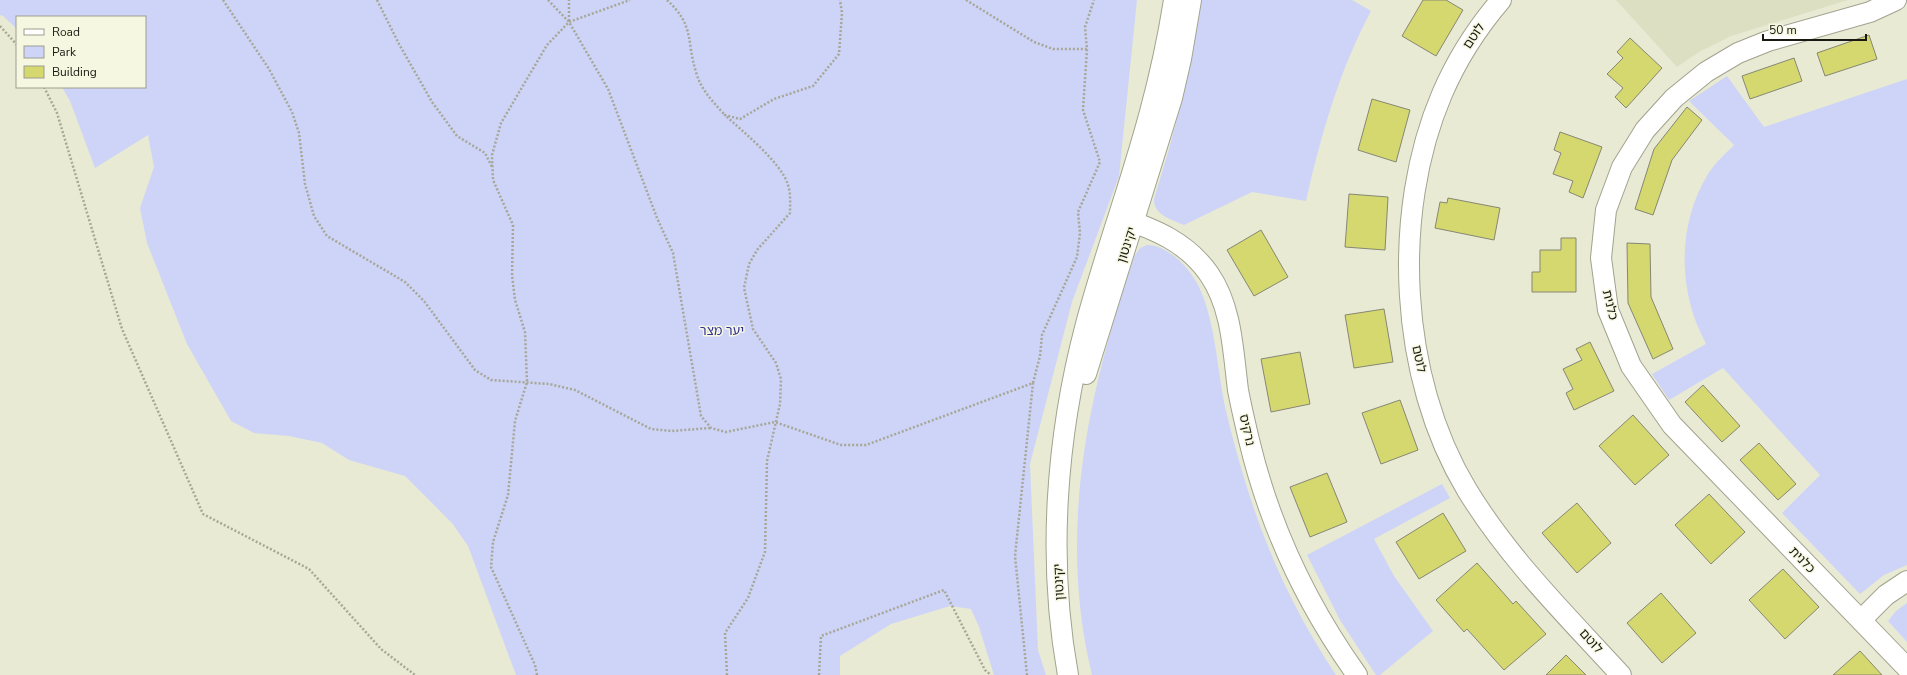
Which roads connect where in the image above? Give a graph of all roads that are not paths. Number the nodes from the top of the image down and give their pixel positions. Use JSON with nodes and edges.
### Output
{"nodes":[{"id":1,"x":1174,"y":0,"type":"edge"},
{"id":2,"x":1191,"y":0,"type":"edge"},
{"id":3,"x":1501,"y":0,"type":"edge"},
{"id":4,"x":1896,"y":0,"type":"edge"},
{"id":5,"x":1126,"y":220,"type":"junction"},
{"id":6,"x":1907,"y":581,"type":"edge"},
{"id":7,"x":1861,"y":620,"type":"junction"},
{"id":8,"x":1907,"y":668,"type":"edge"},
{"id":9,"x":1068,"y":675,"type":"edge"},
{"id":10,"x":1357,"y":675,"type":"edge"},
{"id":11,"x":1621,"y":675,"type":"edge"}],
"edges":[{"from":1,"to":5,"type":"street","name":"יקינטון"},
{"from":2,"to":5,"type":"street","name":"יקינטון"},
{"from":3,"to":11,"type":"street","name":"לוטם"},
{"from":4,"to":7,"type":"street","name":"כלנית"},
{"from":5,"to":9,"type":"street","name":"יקינטון"},
{"from":5,"to":10,"type":"street","name":"נרקיס"},
{"from":6,"to":7,"type":"street"},
{"from":7,"to":8,"type":"street","name":"כלנית"}]}
